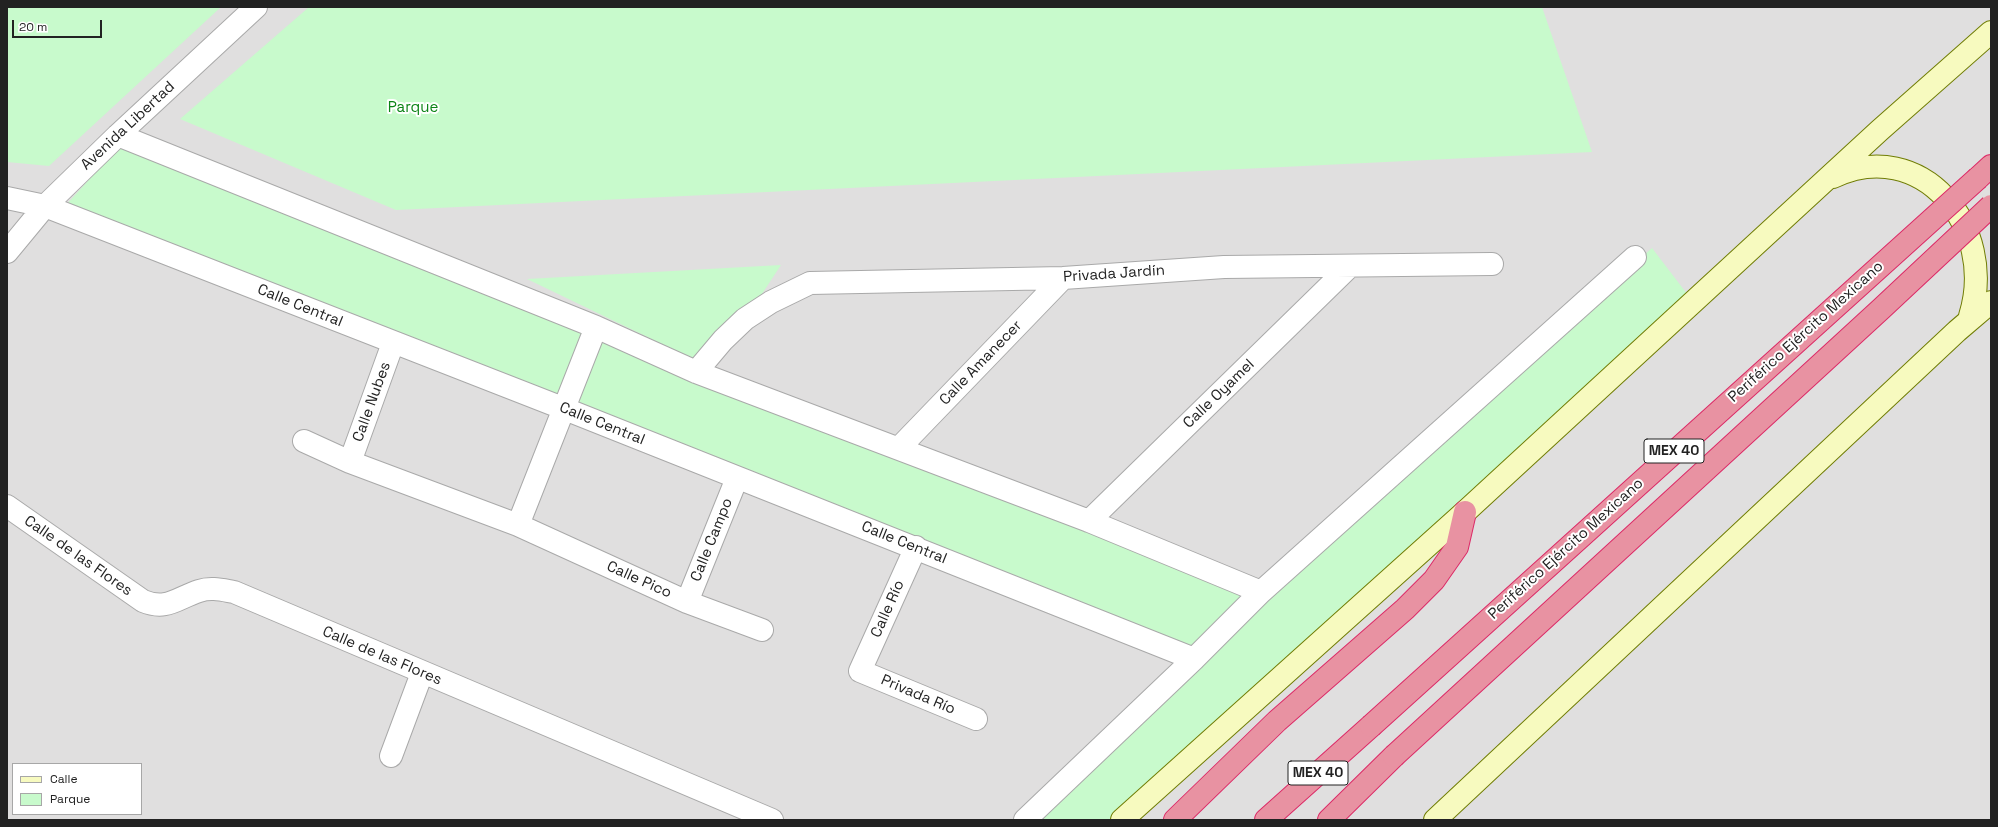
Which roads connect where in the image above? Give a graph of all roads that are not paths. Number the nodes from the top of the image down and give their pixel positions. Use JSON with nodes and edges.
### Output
{"nodes":[{"id":1,"x":256,"y":7,"type":"edge"},
{"id":2,"x":1991,"y":32,"type":"edge"},
{"id":3,"x":118,"y":135,"type":"junction"},
{"id":4,"x":1991,"y":166,"type":"edge"},
{"id":5,"x":1825,"y":180,"type":"junction"},
{"id":6,"x":7,"y":198,"type":"edge"},
{"id":7,"x":45,"y":206,"type":"junction"},
{"id":8,"x":1991,"y":206,"type":"edge"},
{"id":9,"x":7,"y":252,"type":"edge"},
{"id":10,"x":1635,"y":257,"type":"dead end"},
{"id":11,"x":1492,"y":264,"type":"dead end"},
{"id":12,"x":1349,"y":267,"type":"junction"},
{"id":13,"x":1063,"y":278,"type":"junction"},
{"id":14,"x":1989,"y":305,"type":"edge"},
{"id":15,"x":596,"y":327,"type":"junction"},
{"id":16,"x":1957,"y":331,"type":"junction"},
{"id":17,"x":393,"y":343,"type":"junction"},
{"id":18,"x":696,"y":372,"type":"junction"},
{"id":19,"x":565,"y":409,"type":"junction"},
{"id":20,"x":304,"y":442,"type":"dead end"},
{"id":21,"x":899,"y":448,"type":"junction"},
{"id":22,"x":350,"y":462,"type":"junction"},
{"id":23,"x":737,"y":478,"type":"junction"},
{"id":24,"x":7,"y":506,"type":"edge"},
{"id":25,"x":1465,"y":512,"type":"junction"},
{"id":26,"x":1089,"y":521,"type":"junction"},
{"id":27,"x":518,"y":525,"type":"junction"},
{"id":28,"x":916,"y":547,"type":"junction"},
{"id":29,"x":1261,"y":592,"type":"junction"},
{"id":30,"x":687,"y":602,"type":"junction"},
{"id":31,"x":762,"y":630,"type":"dead end"},
{"id":32,"x":1194,"y":659,"type":"junction"},
{"id":33,"x":860,"y":671,"type":"joint"},
{"id":34,"x":422,"y":673,"type":"junction"},
{"id":35,"x":976,"y":719,"type":"dead end"},
{"id":36,"x":391,"y":756,"type":"dead end"},
{"id":37,"x":772,"y":820,"type":"edge"},
{"id":38,"x":1025,"y":820,"type":"edge"},
{"id":39,"x":1122,"y":820,"type":"edge"},
{"id":40,"x":1175,"y":820,"type":"edge"},
{"id":41,"x":1266,"y":820,"type":"edge"},
{"id":42,"x":1329,"y":820,"type":"edge"},
{"id":43,"x":1435,"y":820,"type":"edge"}],
"edges":[{"from":1,"to":3,"type":"street","name":"Avenida Libertad"},
{"from":2,"to":5,"type":"street"},
{"from":3,"to":7,"type":"street","name":"Avenida Libertad"},
{"from":3,"to":15,"type":"street"},
{"from":4,"to":41,"type":"highway","name":"Periférico Ejército Mexicano","number":"MEX 40","bridge":true},
{"from":5,"to":16,"type":"street"},
{"from":5,"to":25,"type":"street"},
{"from":6,"to":7,"type":"street","name":"Calle Central"},
{"from":7,"to":9,"type":"street","name":"Avenida Libertad"},
{"from":7,"to":17,"type":"street","name":"Calle Central"},
{"from":8,"to":42,"type":"highway","number":"MEX 40","bridge":true},
{"from":10,"to":29,"type":"street"},
{"from":11,"to":12,"type":"street","name":"Privada Jardín"},
{"from":12,"to":13,"type":"street","name":"Privada Jardín"},
{"from":12,"to":26,"type":"street","name":"Calle Oyamel"},
{"from":13,"to":18,"type":"street","name":"Privada Jardín"},
{"from":13,"to":21,"type":"street","name":"Calle Amanecer"},
{"from":14,"to":16,"type":"street"},
{"from":15,"to":18,"type":"street"},
{"from":15,"to":19,"type":"street"},
{"from":16,"to":43,"type":"street"},
{"from":17,"to":19,"type":"street","name":"Calle Central"},
{"from":17,"to":22,"type":"street","name":"Calle Nubes"},
{"from":18,"to":21,"type":"street"},
{"from":19,"to":23,"type":"street","name":"Calle Central"},
{"from":19,"to":27,"type":"street"},
{"from":20,"to":22,"type":"street","name":"Calle Pico"},
{"from":21,"to":26,"type":"street"},
{"from":22,"to":27,"type":"street","name":"Calle Pico"},
{"from":23,"to":28,"type":"street","name":"Calle Central"},
{"from":23,"to":30,"type":"street","name":"Calle Campo"},
{"from":24,"to":34,"type":"street","name":"Calle de las Flores"},
{"from":25,"to":39,"type":"street"},
{"from":25,"to":40,"type":"highway"},
{"from":26,"to":29,"type":"street"},
{"from":27,"to":30,"type":"street","name":"Calle Pico"},
{"from":28,"to":32,"type":"street","name":"Calle Central"},
{"from":28,"to":33,"type":"street","name":"Calle Río"},
{"from":29,"to":32,"type":"street"},
{"from":30,"to":31,"type":"street","name":"Calle Pico"},
{"from":32,"to":38,"type":"street"},
{"from":33,"to":35,"type":"street","name":"Privada Río"},
{"from":34,"to":36,"type":"street"},
{"from":34,"to":37,"type":"street","name":"Calle de las Flores"}]}
